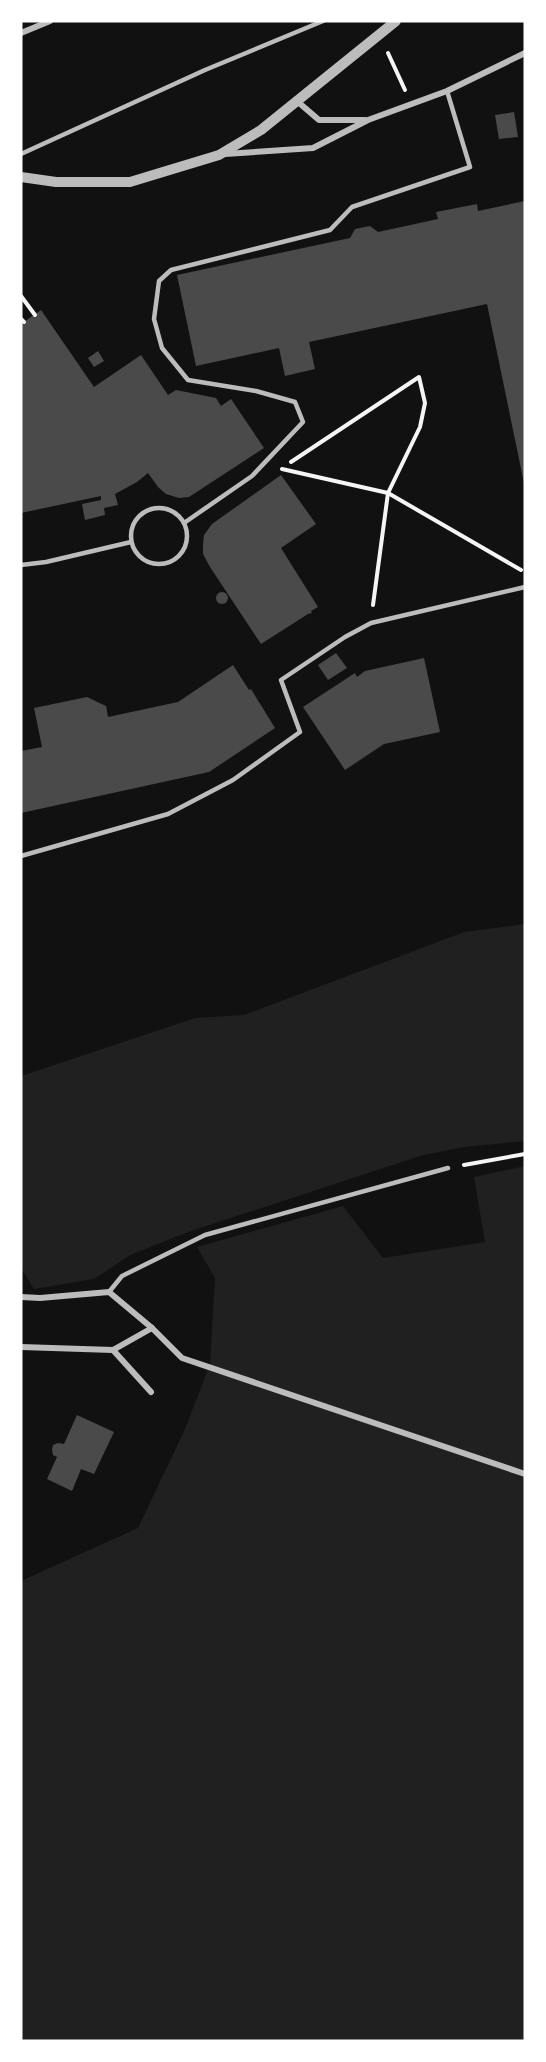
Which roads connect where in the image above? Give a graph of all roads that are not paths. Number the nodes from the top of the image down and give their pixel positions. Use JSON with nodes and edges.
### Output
{"nodes":[{"id":1,"x":50,"y":21,"type":"edge"},
{"id":2,"x":323,"y":21,"type":"edge"},
{"id":3,"x":396,"y":21,"type":"edge"},
{"id":4,"x":21,"y":33,"type":"edge"},
{"id":5,"x":525,"y":53,"type":"edge"},
{"id":6,"x":447,"y":91,"type":"junction"},
{"id":7,"x":298,"y":102,"type":"junction"},
{"id":8,"x":369,"y":120,"type":"junction"},
{"id":9,"x":21,"y":154,"type":"edge"},
{"id":10,"x":219,"y":155,"type":"junction"},
{"id":11,"x":21,"y":177,"type":"edge"},
{"id":12,"x":184,"y":523,"type":"junction"},
{"id":13,"x":131,"y":542,"type":"junction"},
{"id":14,"x":21,"y":565,"type":"edge"},
{"id":15,"x":525,"y":587,"type":"edge"},
{"id":16,"x":21,"y":856,"type":"edge"},
{"id":17,"x":448,"y":1168,"type":"road end"},
{"id":18,"x":109,"y":1292,"type":"junction"},
{"id":19,"x":21,"y":1297,"type":"edge"},
{"id":20,"x":152,"y":1328,"type":"junction"},
{"id":21,"x":21,"y":1347,"type":"edge"},
{"id":22,"x":113,"y":1350,"type":"junction"},
{"id":23,"x":151,"y":1392,"type":"dead end"},
{"id":24,"x":525,"y":1474,"type":"edge"}],
"edges":[{"from":1,"to":4,"type":"street"},
{"from":2,"to":9,"type":"lane"},
{"from":3,"to":7,"type":"street"},
{"from":5,"to":6,"type":"street"},
{"from":6,"to":8,"type":"street"},
{"from":6,"to":12,"type":"lane"},
{"from":7,"to":8,"type":"street"},
{"from":7,"to":10,"type":"street"},
{"from":8,"to":10,"type":"street"},
{"from":10,"to":11,"type":"street"},
{"from":12,"to":13,"type":"lane"},
{"from":12,"to":13,"type":"lane"},
{"from":13,"to":14,"type":"lane"},
{"from":15,"to":16,"type":"lane"},
{"from":17,"to":18,"type":"lane"},
{"from":18,"to":19,"type":"street"},
{"from":18,"to":20,"type":"street"},
{"from":20,"to":22,"type":"street"},
{"from":20,"to":24,"type":"street"},
{"from":21,"to":22,"type":"street"},
{"from":22,"to":23,"type":"street"}]}
